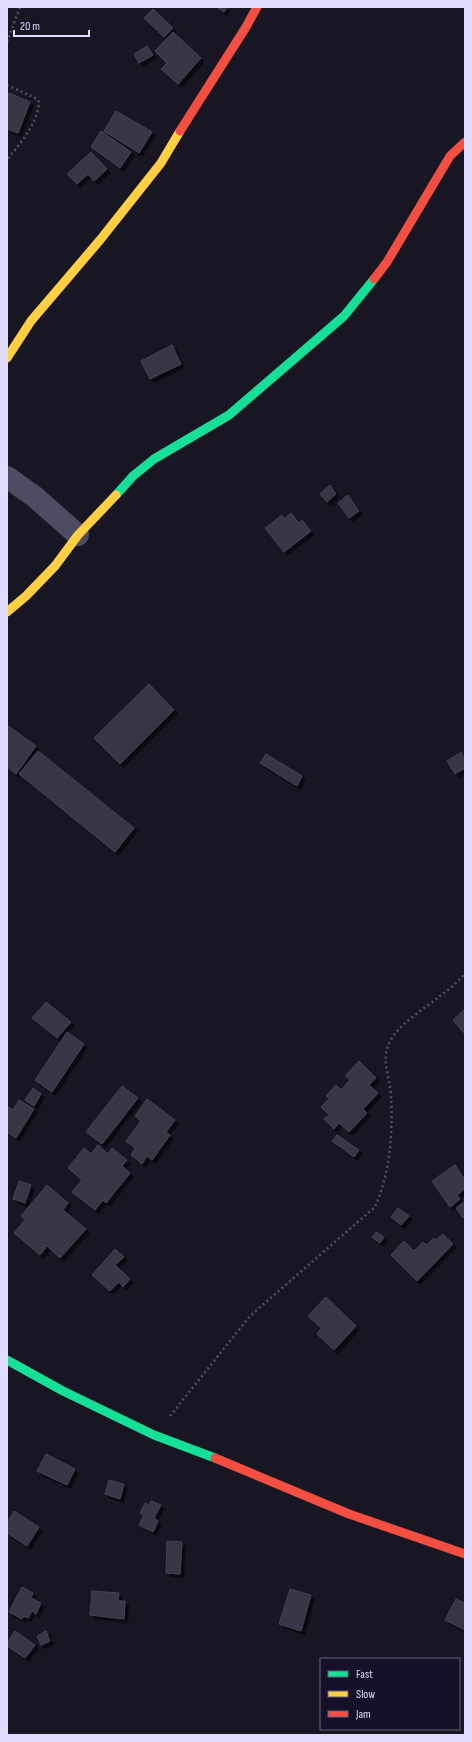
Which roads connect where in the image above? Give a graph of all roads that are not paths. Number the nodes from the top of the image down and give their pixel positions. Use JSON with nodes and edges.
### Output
{"nodes":[{"id":1,"x":257,"y":7,"type":"edge"},
{"id":2,"x":465,"y":142,"type":"edge"},
{"id":3,"x":7,"y":358,"type":"edge"},
{"id":4,"x":7,"y":477,"type":"edge"},
{"id":5,"x":78,"y":535,"type":"junction"},
{"id":6,"x":7,"y":612,"type":"edge"},
{"id":7,"x":7,"y":1360,"type":"edge"},
{"id":8,"x":465,"y":1554,"type":"edge"}],
"edges":[{"from":1,"to":3,"type":"street"},
{"from":2,"to":5,"type":"street"},
{"from":4,"to":5,"type":"street"},
{"from":5,"to":6,"type":"street"},
{"from":7,"to":8,"type":"street"}]}
